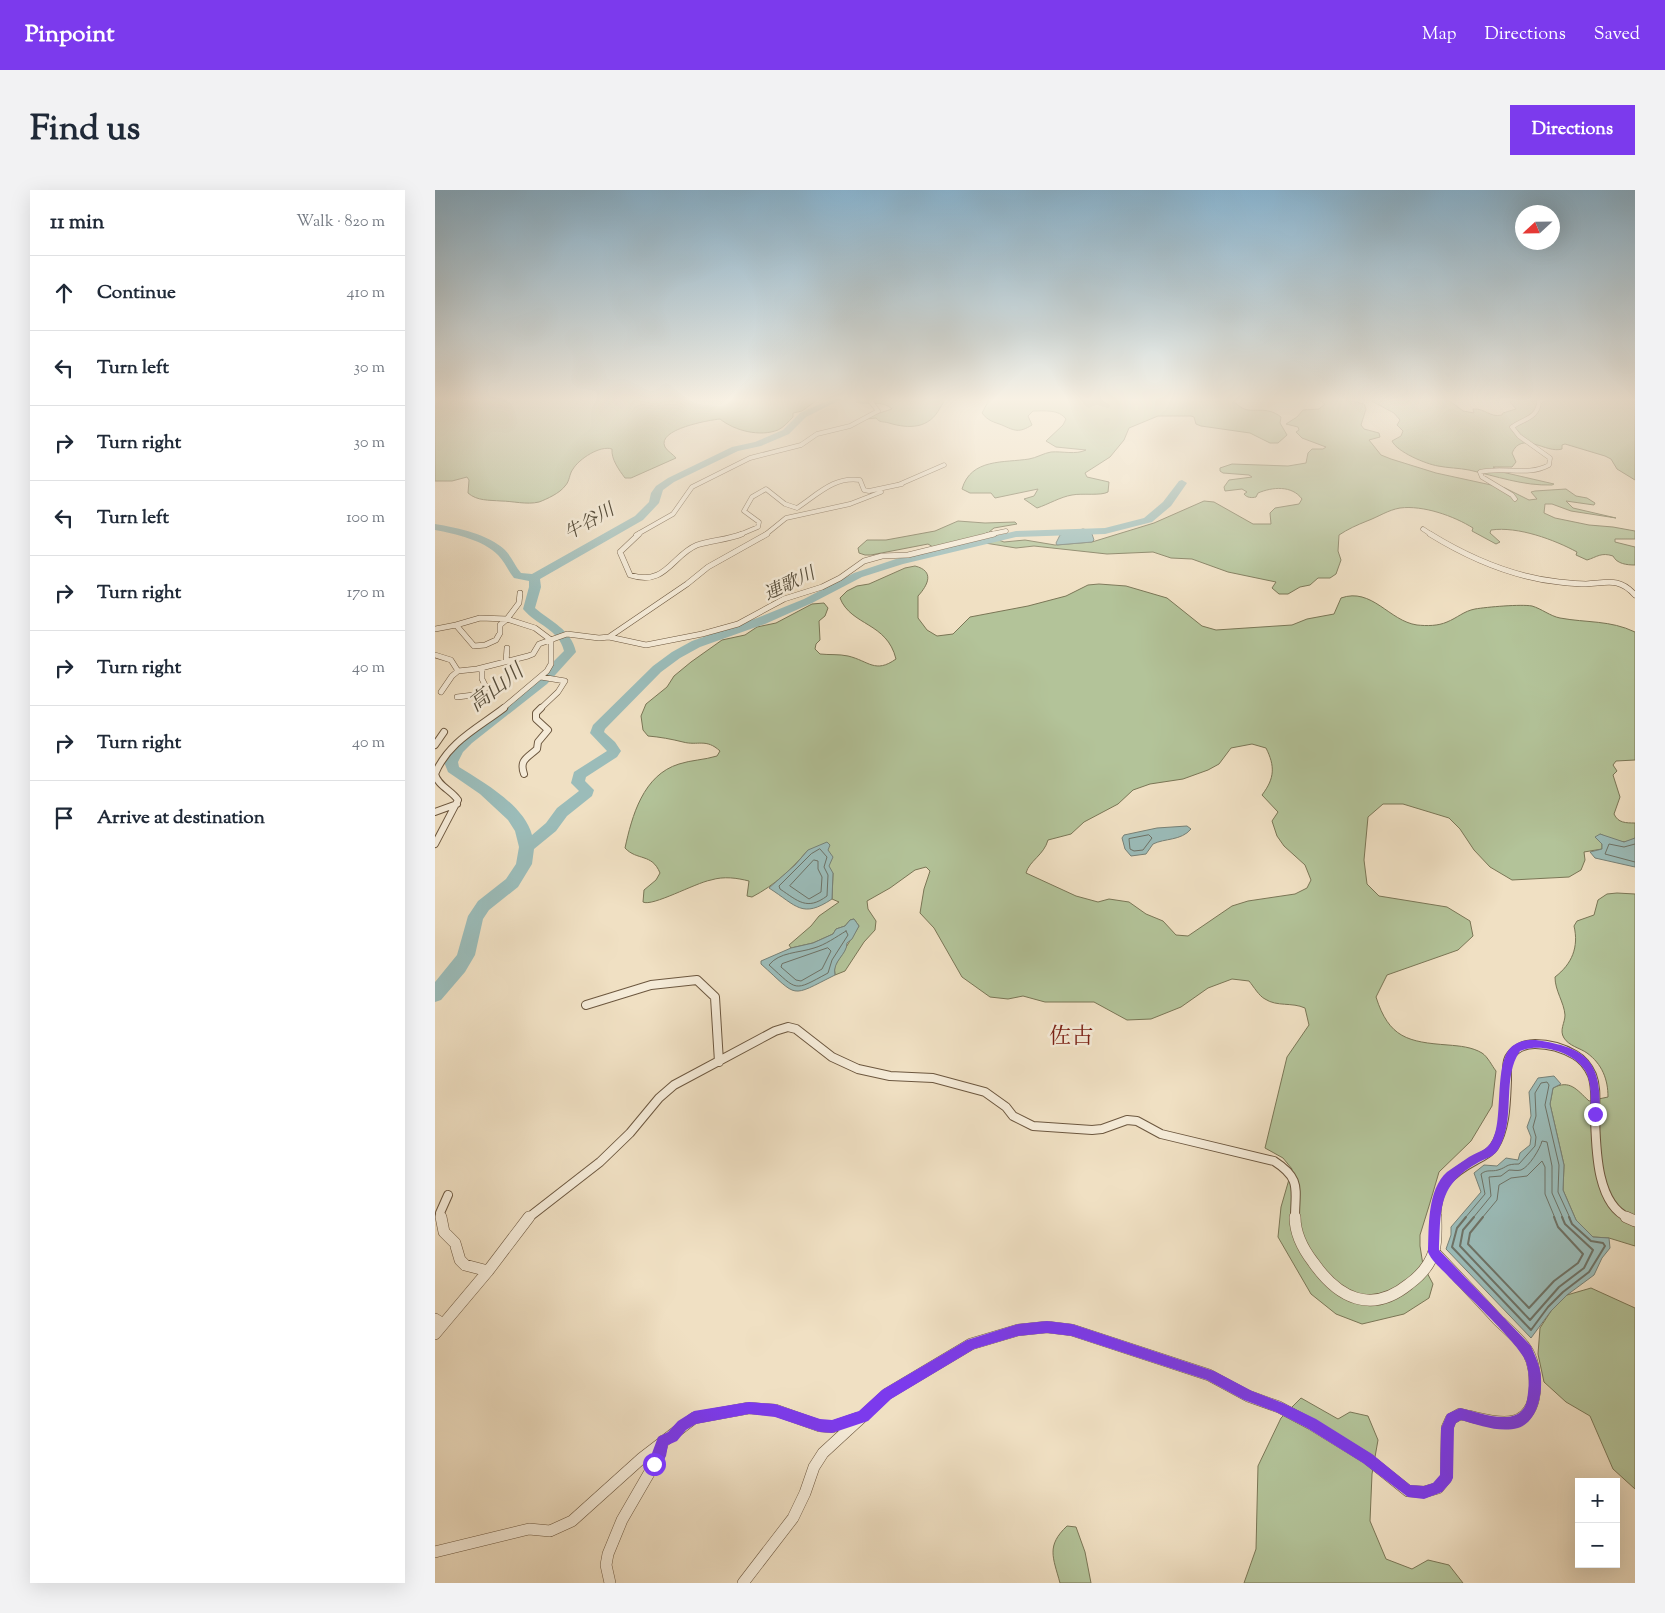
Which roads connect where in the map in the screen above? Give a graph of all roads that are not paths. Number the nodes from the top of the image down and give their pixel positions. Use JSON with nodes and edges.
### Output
{"nodes":[{"id":1,"x":740,"y":463,"type":"edge"},
{"id":2,"x":1549,"y":463,"type":"edge"},
{"id":3,"x":944,"y":465,"type":"dead end"},
{"id":4,"x":902,"y":484,"type":"junction"},
{"id":5,"x":1515,"y":499,"type":"dead end"},
{"id":6,"x":1423,"y":529,"type":"dead end"},
{"id":7,"x":1006,"y":531,"type":"dead end"},
{"id":8,"x":520,"y":593,"type":"dead end"},
{"id":9,"x":1635,"y":595,"type":"edge"},
{"id":10,"x":507,"y":619,"type":"junction"},
{"id":11,"x":456,"y":625,"type":"junction"},
{"id":12,"x":435,"y":629,"type":"edge"},
{"id":13,"x":609,"y":637,"type":"junction"},
{"id":14,"x":551,"y":640,"type":"junction"},
{"id":15,"x":507,"y":648,"type":"dead end"},
{"id":16,"x":435,"y":655,"type":"edge"},
{"id":17,"x":506,"y":662,"type":"junction"},
{"id":18,"x":482,"y":668,"type":"junction"},
{"id":19,"x":458,"y":671,"type":"junction"},
{"id":20,"x":545,"y":678,"type":"junction"},
{"id":21,"x":441,"y":692,"type":"dead end"},
{"id":22,"x":457,"y":697,"type":"dead end"},
{"id":23,"x":444,"y":732,"type":"dead end"},
{"id":24,"x":435,"y":746,"type":"edge"},
{"id":25,"x":435,"y":774,"type":"edge"},
{"id":26,"x":524,"y":774,"type":"dead end"},
{"id":27,"x":457,"y":804,"type":"junction"},
{"id":28,"x":435,"y":812,"type":"edge"},
{"id":29,"x":435,"y":844,"type":"edge"},
{"id":30,"x":586,"y":1005,"type":"dead end"},
{"id":31,"x":719,"y":1062,"type":"junction"},
{"id":32,"x":448,"y":1195,"type":"dead end"},
{"id":33,"x":1635,"y":1222,"type":"edge"},
{"id":34,"x":1434,"y":1252,"type":"junction"},
{"id":35,"x":488,"y":1271,"type":"junction"},
{"id":36,"x":439,"y":1322,"type":"edge"},
{"id":37,"x":435,"y":1334,"type":"edge"},
{"id":38,"x":863,"y":1416,"type":"junction"},
{"id":39,"x":663,"y":1441,"type":"junction"},
{"id":40,"x":435,"y":1552,"type":"edge"},
{"id":41,"x":610,"y":1583,"type":"edge"},
{"id":42,"x":743,"y":1583,"type":"edge"}],
"edges":[{"from":1,"to":4,"type":"street"},
{"from":2,"to":5,"type":"street"},
{"from":3,"to":4,"type":"street"},
{"from":4,"to":13,"type":"street"},
{"from":6,"to":9,"type":"street"},
{"from":7,"to":13,"type":"street"},
{"from":8,"to":10,"type":"street"},
{"from":10,"to":11,"type":"street"},
{"from":10,"to":11,"type":"street"},
{"from":10,"to":14,"type":"street"},
{"from":11,"to":12,"type":"street"},
{"from":13,"to":14,"type":"street"},
{"from":14,"to":17,"type":"street"},
{"from":14,"to":20,"type":"street"},
{"from":15,"to":17,"type":"street"},
{"from":16,"to":19,"type":"street"},
{"from":17,"to":18,"type":"street"},
{"from":18,"to":19,"type":"street"},
{"from":18,"to":22,"type":"street"},
{"from":19,"to":21,"type":"street"},
{"from":20,"to":25,"type":"street"},
{"from":20,"to":26,"type":"street"},
{"from":23,"to":24,"type":"street"},
{"from":25,"to":27,"type":"street"},
{"from":27,"to":28,"type":"street"},
{"from":27,"to":29,"type":"street"},
{"from":30,"to":31,"type":"street"},
{"from":31,"to":34,"type":"street"},
{"from":31,"to":35,"type":"street"},
{"from":32,"to":35,"type":"street"},
{"from":33,"to":34,"type":"street"},
{"from":34,"to":38,"type":"street"},
{"from":35,"to":36,"type":"street"},
{"from":36,"to":37,"type":"street"},
{"from":38,"to":39,"type":"street"},
{"from":38,"to":42,"type":"street"},
{"from":39,"to":40,"type":"street"},
{"from":39,"to":41,"type":"street"}]}
